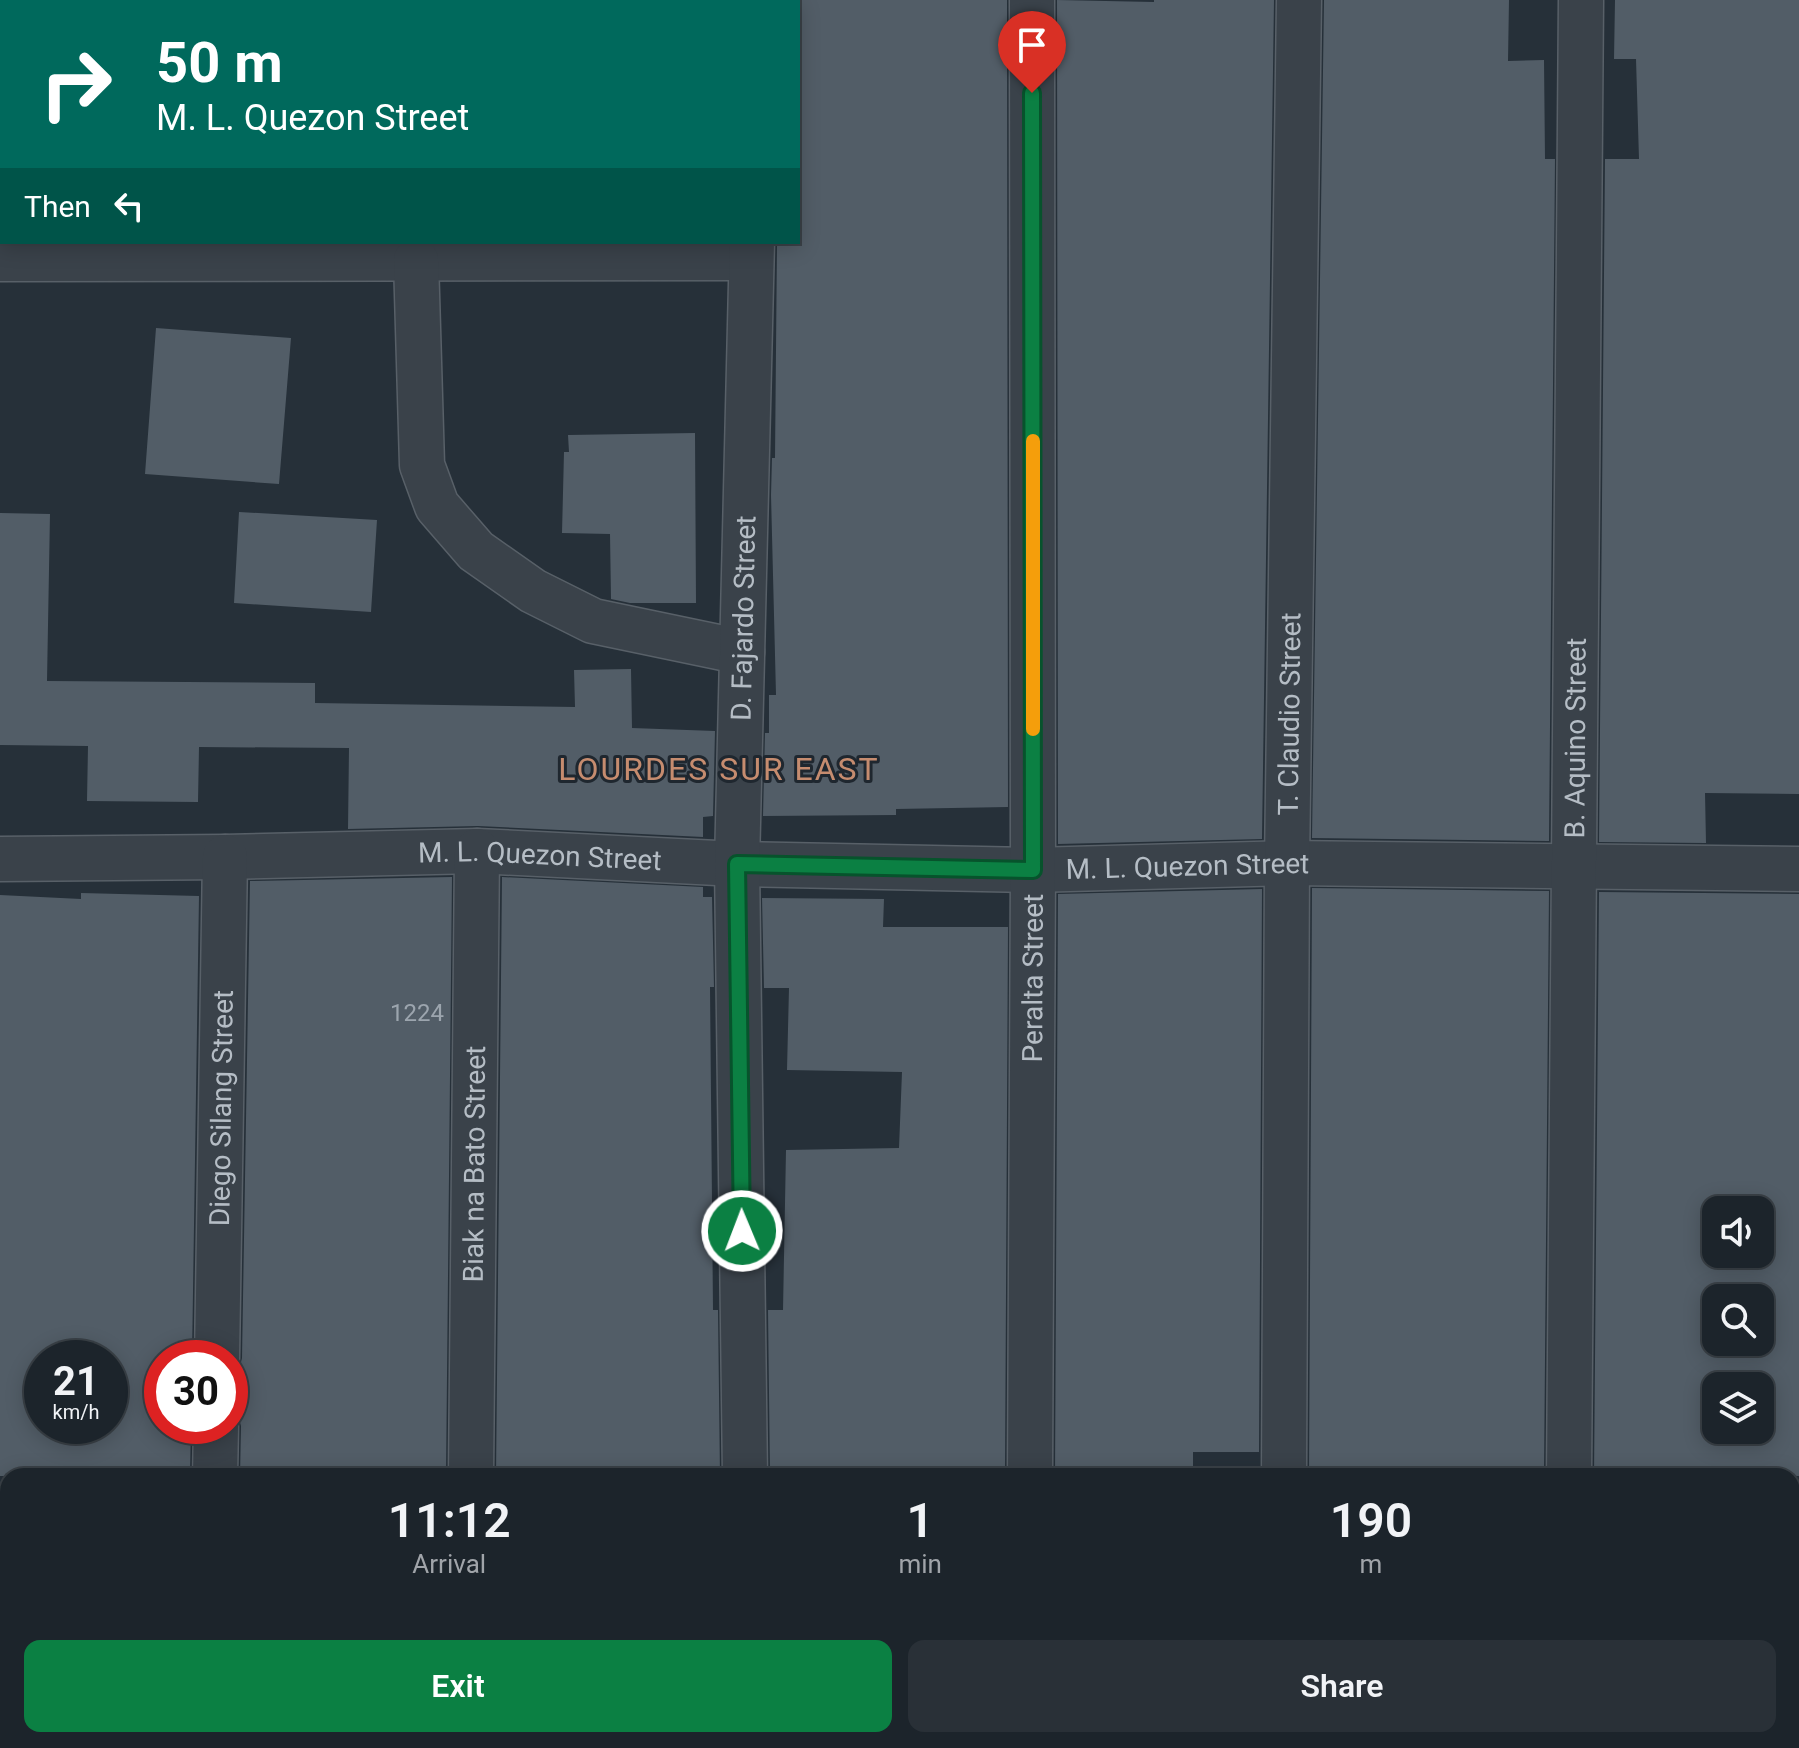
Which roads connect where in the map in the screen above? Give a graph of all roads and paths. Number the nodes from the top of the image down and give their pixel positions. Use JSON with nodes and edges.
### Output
{"nodes":[{"id":1,"x":1032,"y":0,"type":"edge"},
{"id":2,"x":1299,"y":0,"type":"edge"},
{"id":3,"x":1581,"y":0,"type":"edge"},
{"id":4,"x":752,"y":250,"type":"edge"},
{"id":5,"x":0,"y":259,"type":"edge"},
{"id":6,"x":416,"y":260,"type":"junction"},
{"id":7,"x":742,"y":652,"type":"junction"},
{"id":8,"x":477,"y":851,"type":"junction"},
{"id":9,"x":225,"y":857,"type":"junction"},
{"id":10,"x":0,"y":859,"type":"edge"},
{"id":11,"x":1287,"y":863,"type":"junction"},
{"id":12,"x":737,"y":864,"type":"junction"},
{"id":13,"x":1575,"y":867,"type":"junction"},
{"id":14,"x":1799,"y":869,"type":"edge"},
{"id":15,"x":1033,"y":870,"type":"junction"},
{"id":16,"x":217,"y":1340,"type":"edge"},
{"id":17,"x":216,"y":1444,"type":"edge"},
{"id":18,"x":215,"y":1468,"type":"edge"},
{"id":19,"x":471,"y":1468,"type":"edge"},
{"id":20,"x":745,"y":1468,"type":"edge"},
{"id":21,"x":1030,"y":1468,"type":"edge"},
{"id":22,"x":1284,"y":1468,"type":"edge"},
{"id":23,"x":1569,"y":1468,"type":"edge"}],
"edges":[{"from":1,"to":15,"type":"street","name":"Peralta Street"},
{"from":2,"to":11,"type":"street","name":"T. Claudio Street"},
{"from":3,"to":13,"type":"street","name":"B. Aquino Street"},
{"from":4,"to":6,"type":"street"},
{"from":4,"to":7,"type":"street","name":"D. Fajardo Street"},
{"from":5,"to":6,"type":"street"},
{"from":6,"to":7,"type":"street"},
{"from":7,"to":12,"type":"street","name":"D. Fajardo Street"},
{"from":8,"to":9,"type":"street","name":"M. L. Quezon Street"},
{"from":8,"to":12,"type":"street","name":"M. L. Quezon Street"},
{"from":8,"to":19,"type":"street","name":"Biak na Bato Street"},
{"from":9,"to":10,"type":"street","name":"M. L. Quezon Street"},
{"from":9,"to":16,"type":"street","name":"Diego Silang Street"},
{"from":11,"to":13,"type":"street","name":"M. L. Quezon Street"},
{"from":11,"to":15,"type":"street","name":"M. L. Quezon Street"},
{"from":11,"to":22,"type":"street","name":"T. Claudio Street"},
{"from":12,"to":15,"type":"street","name":"M. L. Quezon Street"},
{"from":12,"to":20,"type":"street","name":"D. Fajardo Street"},
{"from":13,"to":14,"type":"street","name":"M. L. Quezon Street"},
{"from":13,"to":23,"type":"street","name":"B. Aquino Street"},
{"from":15,"to":21,"type":"street","name":"Peralta Street"},
{"from":17,"to":18,"type":"street"}]}
